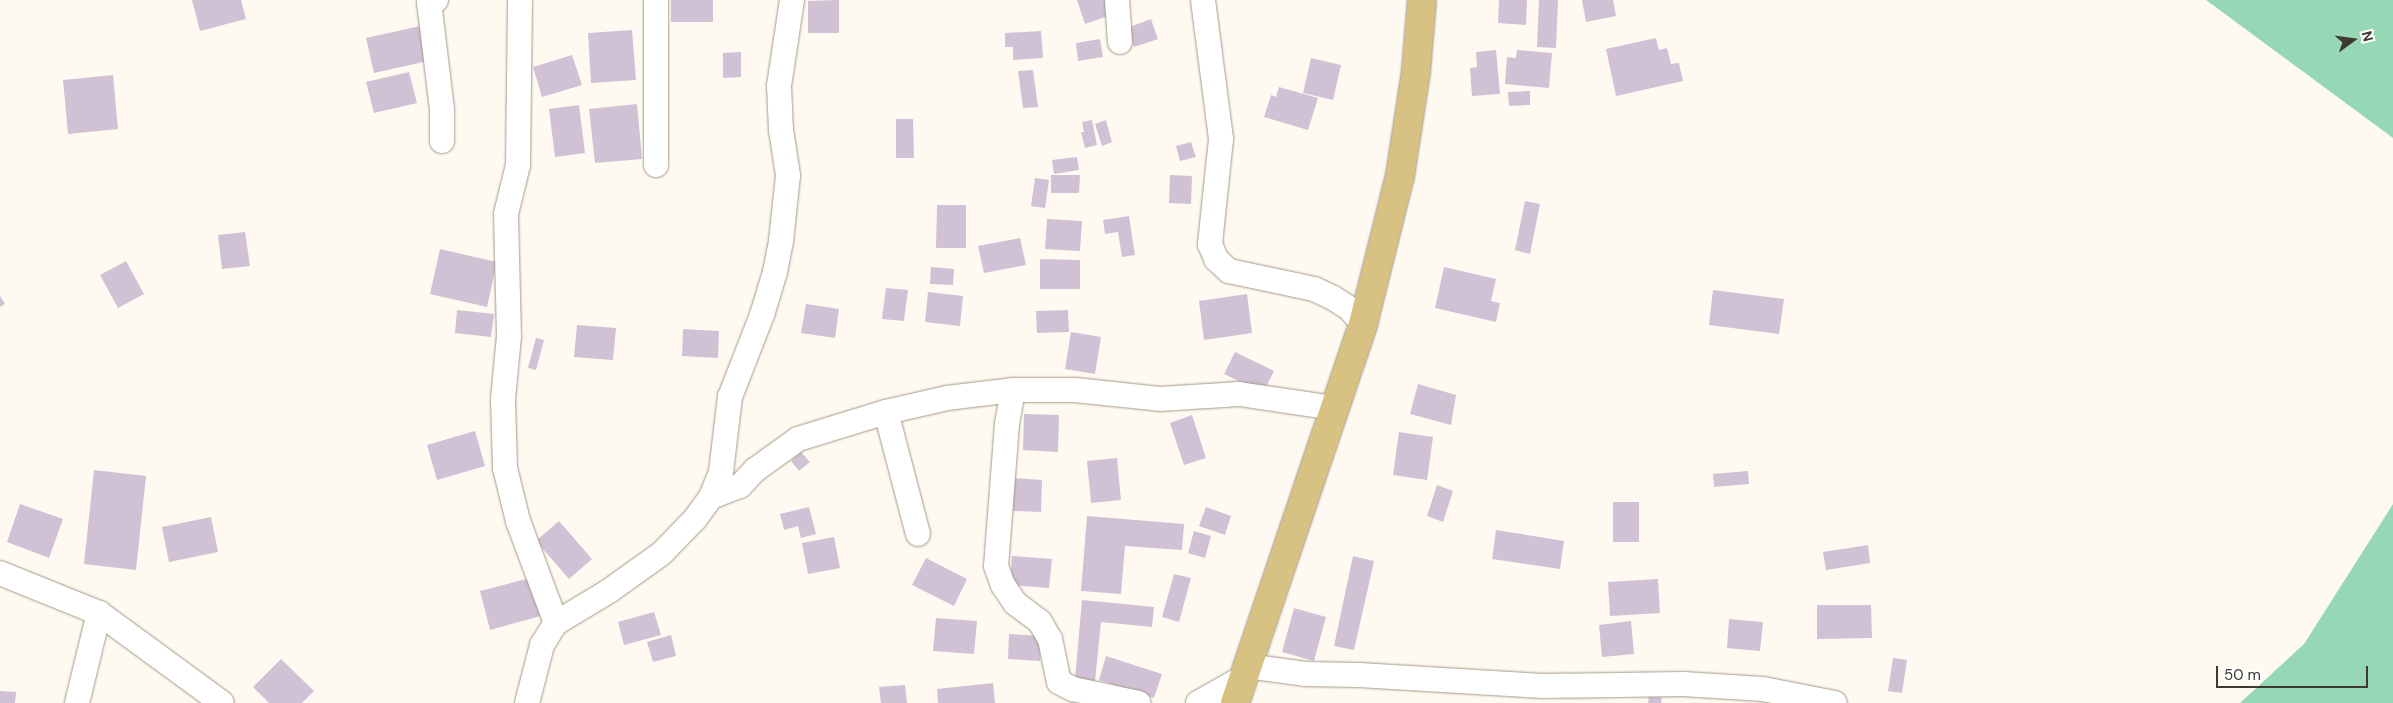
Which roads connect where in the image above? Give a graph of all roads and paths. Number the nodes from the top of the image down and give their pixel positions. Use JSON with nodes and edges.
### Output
{"nodes":[{"id":1,"x":520,"y":0,"type":"edge"},
{"id":2,"x":656,"y":0,"type":"edge"},
{"id":3,"x":792,"y":0,"type":"edge"},
{"id":4,"x":1117,"y":0,"type":"edge"},
{"id":5,"x":1203,"y":0,"type":"edge"},
{"id":6,"x":1422,"y":0,"type":"edge"},
{"id":7,"x":427,"y":1,"type":"edge"},
{"id":8,"x":1120,"y":42,"type":"dead end"},
{"id":9,"x":442,"y":141,"type":"dead end"},
{"id":10,"x":656,"y":165,"type":"dead end"},
{"id":11,"x":1362,"y":324,"type":"junction"},
{"id":12,"x":1013,"y":390,"type":"junction"},
{"id":13,"x":1334,"y":408,"type":"junction"},
{"id":14,"x":886,"y":412,"type":"junction"},
{"id":15,"x":711,"y":496,"type":"junction"},
{"id":16,"x":918,"y":534,"type":"dead end"},
{"id":17,"x":0,"y":573,"type":"edge"},
{"id":18,"x":99,"y":612,"type":"junction"},
{"id":19,"x":556,"y":623,"type":"junction"},
{"id":20,"x":1241,"y":682,"type":"edge"},
{"id":21,"x":1762,"y":696,"type":"edge"},
{"id":22,"x":78,"y":703,"type":"edge"},
{"id":23,"x":222,"y":703,"type":"edge"},
{"id":24,"x":528,"y":703,"type":"edge"},
{"id":25,"x":1139,"y":703,"type":"edge"},
{"id":26,"x":1198,"y":703,"type":"edge"},
{"id":27,"x":1834,"y":703,"type":"edge"}],
"edges":[{"from":1,"to":19,"type":"street"},
{"from":2,"to":10,"type":"street"},
{"from":3,"to":15,"type":"street"},
{"from":4,"to":8,"type":"street"},
{"from":5,"to":11,"type":"street"},
{"from":6,"to":11,"type":"main road"},
{"from":7,"to":9,"type":"street"},
{"from":11,"to":13,"type":"main road"},
{"from":12,"to":13,"type":"street"},
{"from":12,"to":14,"type":"street"},
{"from":12,"to":25,"type":"street"},
{"from":13,"to":20,"type":"main road"},
{"from":14,"to":15,"type":"street"},
{"from":14,"to":16,"type":"street"},
{"from":15,"to":19,"type":"street"},
{"from":17,"to":18,"type":"street"},
{"from":18,"to":22,"type":"street"},
{"from":18,"to":23,"type":"street"},
{"from":19,"to":24,"type":"street"},
{"from":20,"to":21,"type":"street"},
{"from":20,"to":26,"type":"street"},
{"from":21,"to":27,"type":"street"}]}
